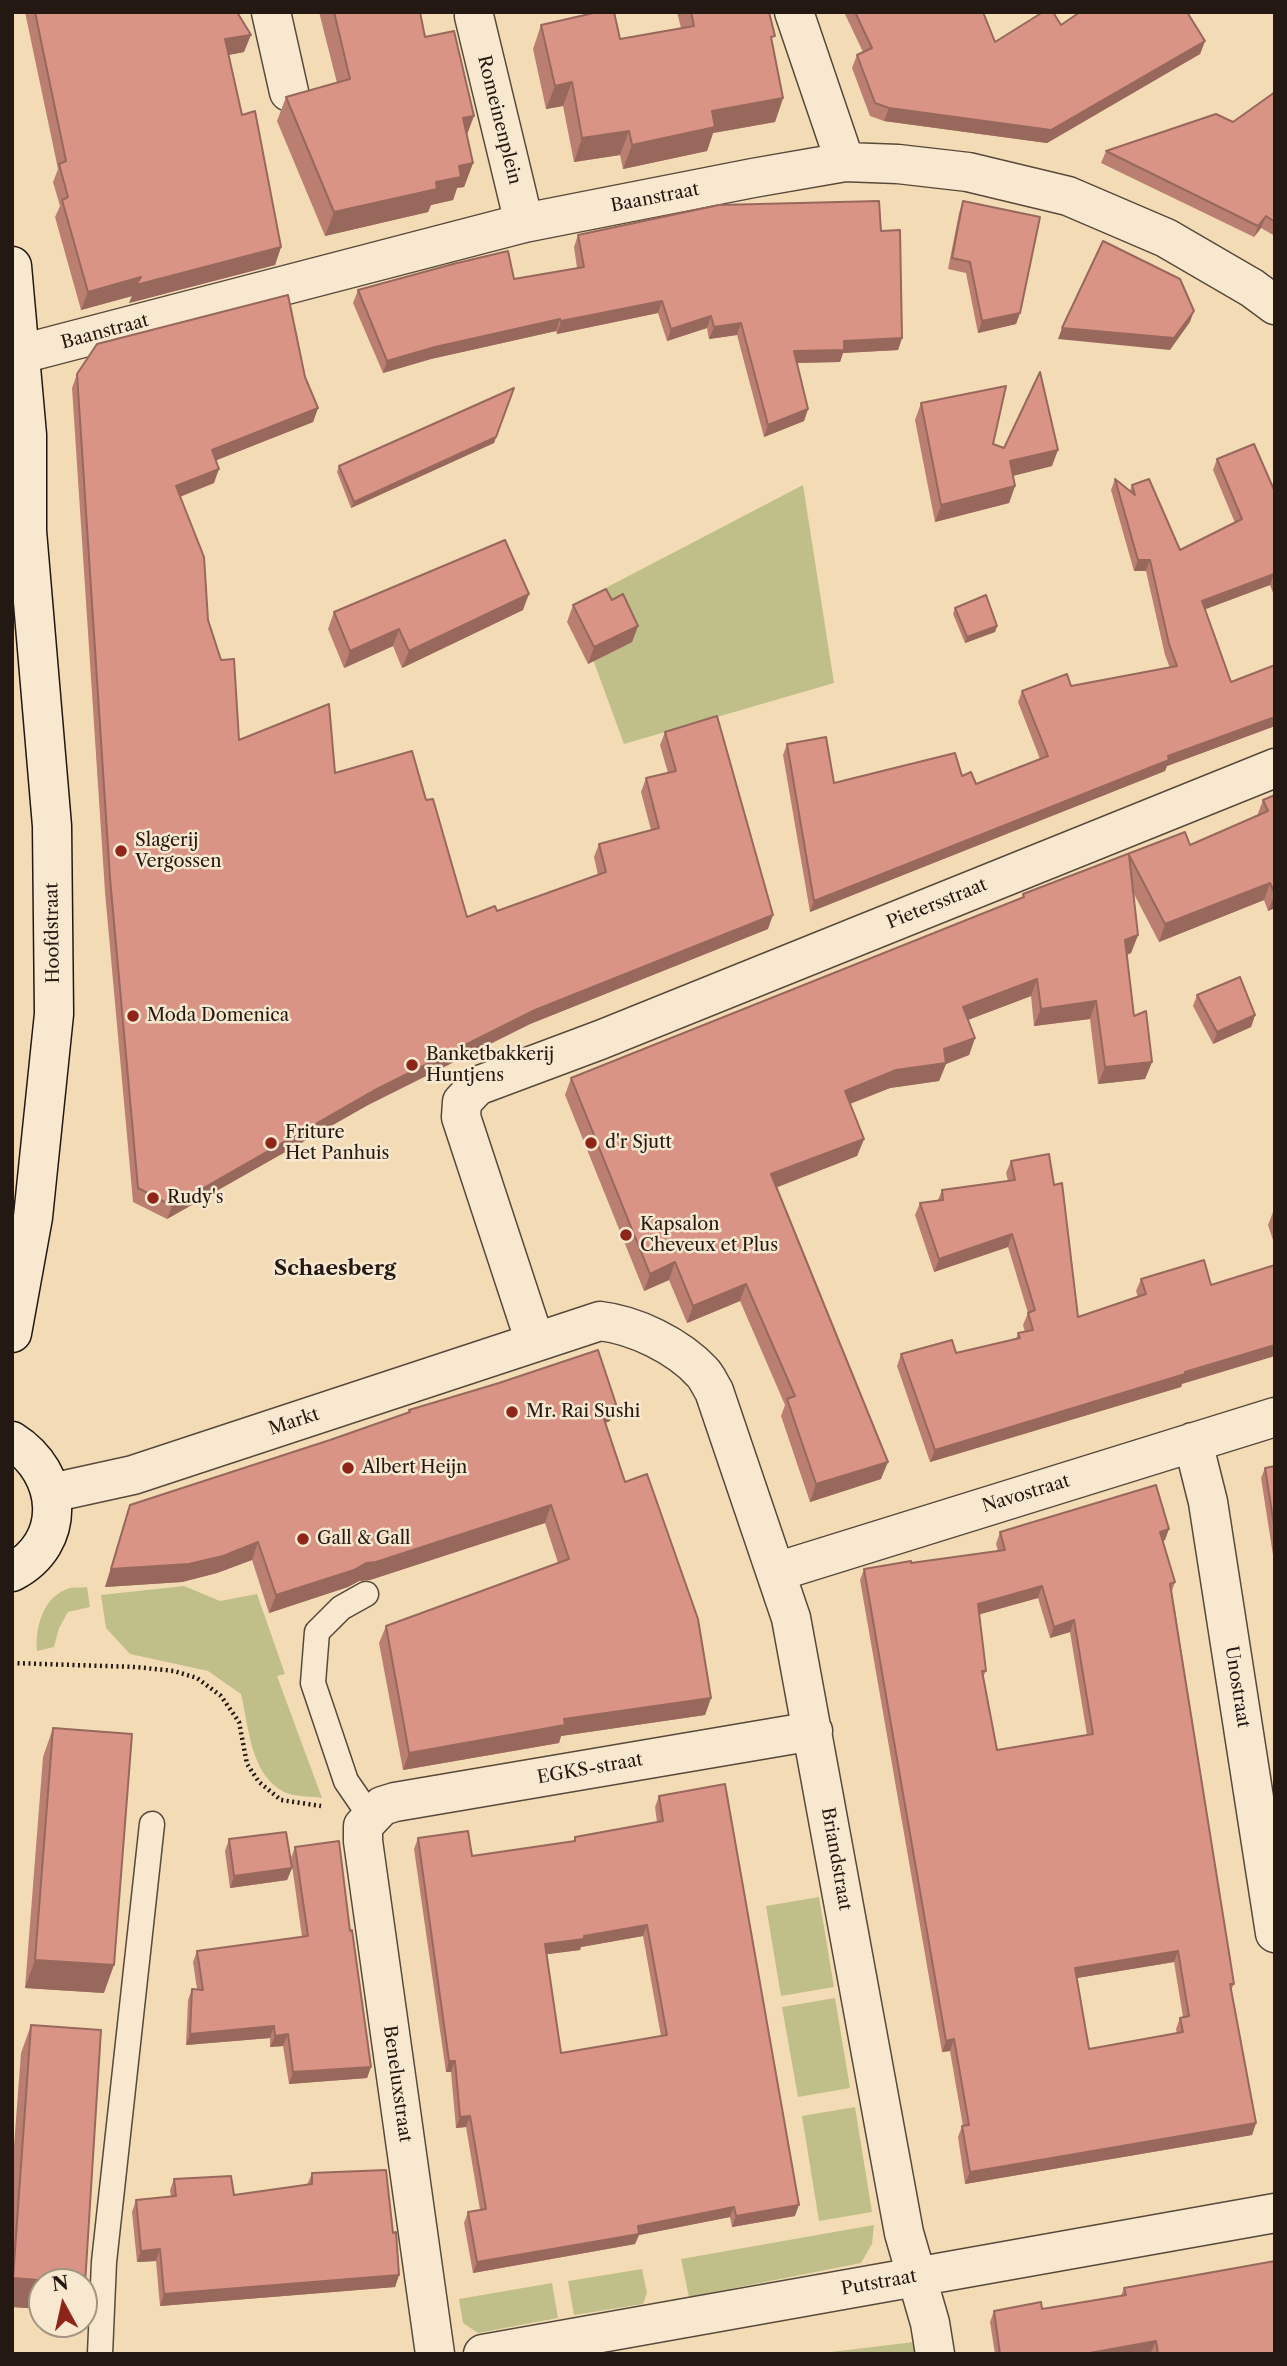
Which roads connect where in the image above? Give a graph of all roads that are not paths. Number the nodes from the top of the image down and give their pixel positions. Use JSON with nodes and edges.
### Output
{"nodes":[{"id":1,"x":271,"y":12,"type":"edge"},
{"id":2,"x":794,"y":12,"type":"edge"},
{"id":3,"x":479,"y":13,"type":"edge"},
{"id":4,"x":289,"y":92,"type":"dead end"},
{"id":5,"x":845,"y":162,"type":"junction"},
{"id":6,"x":524,"y":223,"type":"junction"},
{"id":7,"x":12,"y":266,"type":"edge"},
{"id":8,"x":1275,"y":305,"type":"edge"},
{"id":9,"x":21,"y":354,"type":"junction"},
{"id":10,"x":20,"y":520,"type":"edge"},
{"id":11,"x":1275,"y":768,"type":"edge"},
{"id":12,"x":12,"y":1333,"type":"edge"},
{"id":13,"x":535,"y":1342,"type":"junction"},
{"id":14,"x":704,"y":1373,"type":"joint"},
{"id":15,"x":1275,"y":1417,"type":"edge"},
{"id":16,"x":12,"y":1441,"type":"edge"},
{"id":17,"x":1194,"y":1442,"type":"junction"},
{"id":18,"x":51,"y":1493,"type":"junction"},
{"id":19,"x":12,"y":1572,"type":"edge"},
{"id":20,"x":776,"y":1572,"type":"junction"},
{"id":21,"x":366,"y":1594,"type":"edge"},
{"id":22,"x":813,"y":1731,"type":"junction"},
{"id":23,"x":370,"y":1816,"type":"junction"},
{"id":24,"x":152,"y":1824,"type":"dead end"},
{"id":25,"x":1275,"y":1933,"type":"edge"},
{"id":26,"x":1275,"y":2213,"type":"edge"},
{"id":27,"x":917,"y":2276,"type":"junction"},
{"id":28,"x":100,"y":2354,"type":"edge"},
{"id":29,"x":435,"y":2354,"type":"edge"},
{"id":30,"x":483,"y":2354,"type":"edge"},
{"id":31,"x":935,"y":2354,"type":"edge"}],
"edges":[{"from":1,"to":4,"type":"street"},
{"from":2,"to":5,"type":"street"},
{"from":3,"to":6,"type":"street","name":"Romeinenplein"},
{"from":5,"to":6,"type":"street","name":"Baanstraat"},
{"from":5,"to":8,"type":"street","name":"Baanstraat"},
{"from":6,"to":9,"type":"street","name":"Baanstraat"},
{"from":7,"to":9,"type":"street","name":"Hoofdstraat"},
{"from":9,"to":10,"type":"street","name":"Hoofdstraat"},
{"from":10,"to":12,"type":"street","name":"Hoofdstraat"},
{"from":11,"to":13,"type":"street","name":"Pietersstraat"},
{"from":13,"to":14,"type":"street","name":"Markt"},
{"from":13,"to":18,"type":"street","name":"Markt"},
{"from":14,"to":20,"type":"street","name":"Briandstraat"},
{"from":15,"to":17,"type":"street","name":"Navostraat"},
{"from":16,"to":18,"type":"street"},
{"from":17,"to":20,"type":"street","name":"Navostraat"},
{"from":17,"to":25,"type":"street","name":"Unostraat"},
{"from":18,"to":19,"type":"street"},
{"from":20,"to":22,"type":"street","name":"Briandstraat"},
{"from":21,"to":23,"type":"lane"},
{"from":22,"to":23,"type":"street","name":"EGKS-straat"},
{"from":22,"to":27,"type":"street","name":"Briandstraat"},
{"from":23,"to":29,"type":"street","name":"Beneluxstraat"},
{"from":24,"to":28,"type":"lane"},
{"from":26,"to":27,"type":"street","name":"Putstraat"},
{"from":27,"to":30,"type":"street","name":"Putstraat"},
{"from":27,"to":31,"type":"street","name":"Briandstraat"}]}
